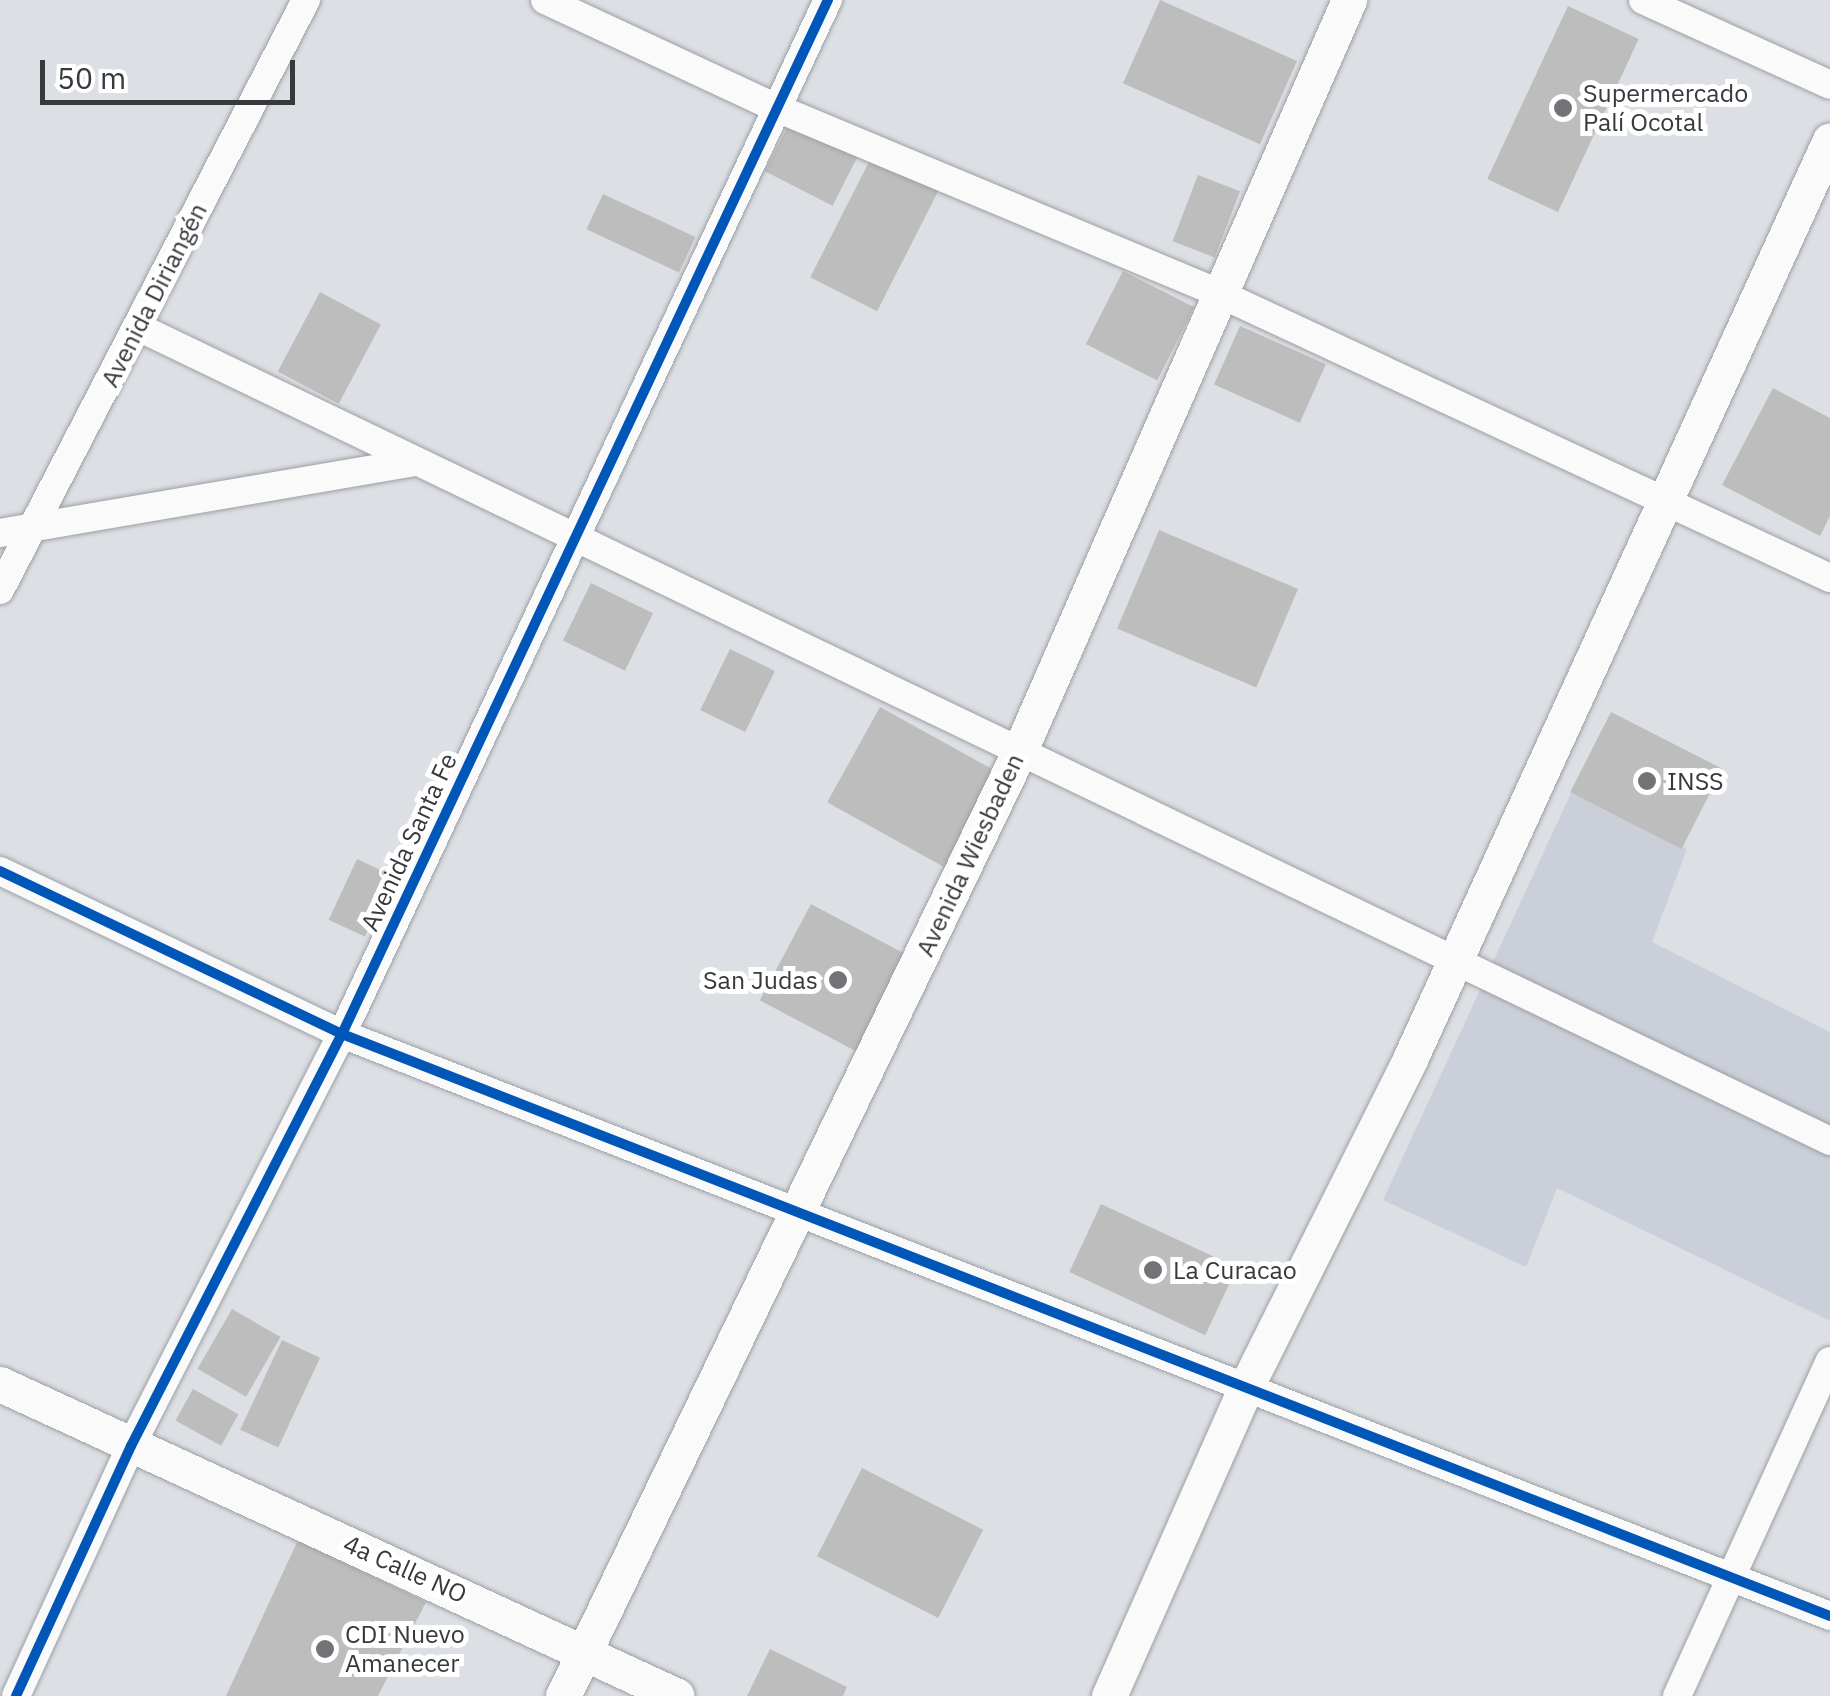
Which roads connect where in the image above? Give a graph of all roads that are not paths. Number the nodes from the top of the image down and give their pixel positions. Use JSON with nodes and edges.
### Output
{"nodes":[{"id":1,"x":306,"y":0,"type":"edge"},
{"id":2,"x":545,"y":0,"type":"edge"},
{"id":3,"x":828,"y":0,"type":"edge"},
{"id":4,"x":1349,"y":0,"type":"edge"},
{"id":5,"x":1643,"y":0,"type":"edge"},
{"id":6,"x":1830,"y":85,"type":"edge"},
{"id":7,"x":779,"y":109,"type":"junction"},
{"id":8,"x":1830,"y":140,"type":"edge"},
{"id":9,"x":1218,"y":293,"type":"junction"},
{"id":10,"x":138,"y":327,"type":"junction"},
{"id":11,"x":416,"y":462,"type":"junction"},
{"id":12,"x":1666,"y":498,"type":"junction"},
{"id":13,"x":31,"y":531,"type":"junction"},
{"id":14,"x":0,"y":533,"type":"edge"},
{"id":15,"x":578,"y":539,"type":"junction"},
{"id":16,"x":1830,"y":578,"type":"edge"},
{"id":17,"x":0,"y":590,"type":"edge"},
{"id":18,"x":1021,"y":748,"type":"junction"},
{"id":19,"x":0,"y":872,"type":"edge"},
{"id":20,"x":1456,"y":958,"type":"junction"},
{"id":21,"x":342,"y":1034,"type":"junction"},
{"id":22,"x":1830,"y":1142,"type":"edge"},
{"id":23,"x":799,"y":1214,"type":"junction"},
{"id":24,"x":1830,"y":1360,"type":"edge"},
{"id":25,"x":0,"y":1384,"type":"edge"},
{"id":26,"x":1247,"y":1385,"type":"junction"},
{"id":27,"x":130,"y":1446,"type":"junction"},
{"id":28,"x":1733,"y":1578,"type":"junction"},
{"id":29,"x":1830,"y":1616,"type":"edge"},
{"id":30,"x":584,"y":1649,"type":"junction"},
{"id":31,"x":16,"y":1696,"type":"edge"},
{"id":32,"x":562,"y":1696,"type":"edge"},
{"id":33,"x":677,"y":1696,"type":"edge"},
{"id":34,"x":1109,"y":1696,"type":"edge"},
{"id":35,"x":1678,"y":1696,"type":"edge"}],
"edges":[{"from":1,"to":10,"type":"street","name":"Avenida Diriangén"},
{"from":2,"to":7,"type":"street"},
{"from":3,"to":7,"type":"street","name":"Avenida Santa Fe"},
{"from":4,"to":9,"type":"street","name":"Avenida Wiesbaden"},
{"from":5,"to":6,"type":"street"},
{"from":7,"to":9,"type":"street"},
{"from":7,"to":15,"type":"street","name":"Avenida Santa Fe"},
{"from":8,"to":12,"type":"street"},
{"from":9,"to":12,"type":"street"},
{"from":9,"to":18,"type":"street","name":"Avenida Wiesbaden"},
{"from":10,"to":11,"type":"street"},
{"from":10,"to":13,"type":"street","name":"Avenida Diriangén"},
{"from":11,"to":13,"type":"street"},
{"from":11,"to":15,"type":"street"},
{"from":12,"to":16,"type":"street"},
{"from":12,"to":20,"type":"street"},
{"from":13,"to":14,"type":"street"},
{"from":13,"to":17,"type":"street","name":"Avenida Diriangén"},
{"from":15,"to":18,"type":"street"},
{"from":15,"to":21,"type":"street","name":"Avenida Santa Fe"},
{"from":18,"to":20,"type":"street"},
{"from":18,"to":23,"type":"street","name":"Avenida Wiesbaden"},
{"from":19,"to":21,"type":"street"},
{"from":20,"to":22,"type":"street"},
{"from":20,"to":26,"type":"street"},
{"from":21,"to":23,"type":"street"},
{"from":21,"to":27,"type":"street","name":"Avenida Santa Fe"},
{"from":23,"to":26,"type":"street"},
{"from":23,"to":30,"type":"street","name":"Avenida Wiesbaden"},
{"from":24,"to":28,"type":"street"},
{"from":25,"to":27,"type":"street","name":"4a Calle NO"},
{"from":26,"to":28,"type":"street"},
{"from":26,"to":34,"type":"street"},
{"from":27,"to":30,"type":"street","name":"4a Calle NO"},
{"from":27,"to":31,"type":"street","name":"Avenida Santa Fe"},
{"from":28,"to":29,"type":"street"},
{"from":28,"to":35,"type":"street"},
{"from":30,"to":32,"type":"street","name":"Avenida Wiesbaden"},
{"from":30,"to":33,"type":"street","name":"4a Calle NO"}]}
